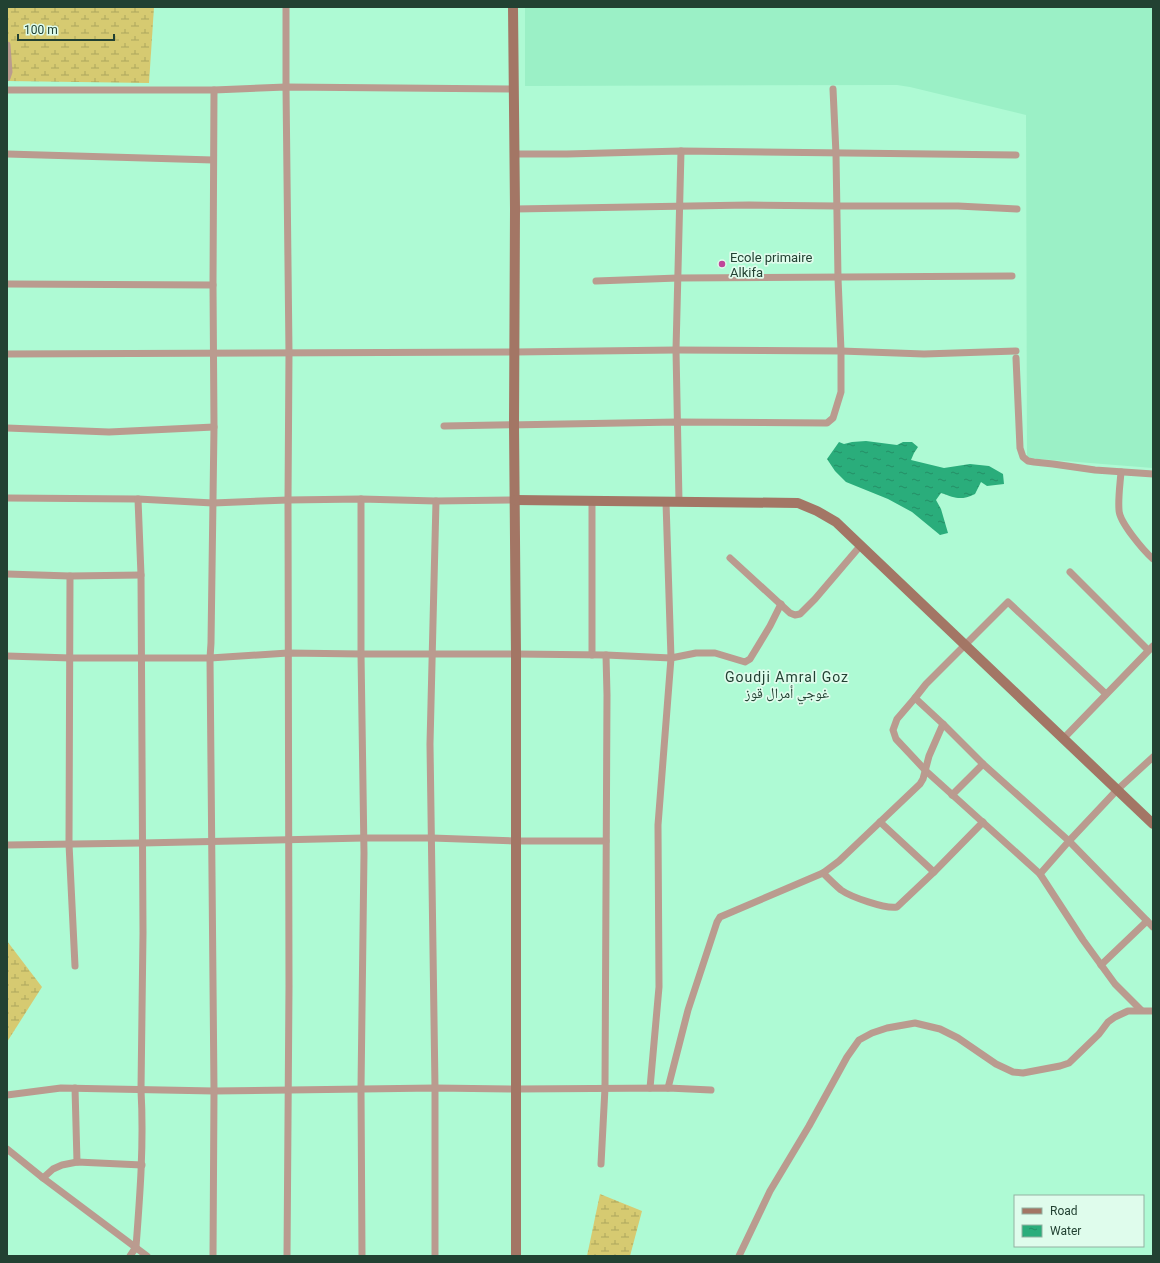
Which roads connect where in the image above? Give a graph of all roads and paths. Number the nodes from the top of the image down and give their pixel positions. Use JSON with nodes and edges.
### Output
{"nodes":[{"id":1,"x":286,"y":7,"type":"edge"},
{"id":2,"x":513,"y":7,"type":"edge"},
{"id":3,"x":7,"y":45,"type":"edge"},
{"id":4,"x":7,"y":78,"type":"edge"},
{"id":5,"x":286,"y":87,"type":"junction"},
{"id":6,"x":514,"y":89,"type":"junction"},
{"id":7,"x":833,"y":89,"type":"dead end"},
{"id":8,"x":7,"y":90,"type":"edge"},
{"id":9,"x":214,"y":90,"type":"junction"},
{"id":10,"x":681,"y":151,"type":"junction"},
{"id":11,"x":7,"y":154,"type":"edge"},
{"id":12,"x":514,"y":154,"type":"junction"},
{"id":13,"x":836,"y":154,"type":"junction"},
{"id":14,"x":1016,"y":155,"type":"dead end"},
{"id":15,"x":213,"y":160,"type":"junction"},
{"id":16,"x":837,"y":206,"type":"junction"},
{"id":17,"x":680,"y":207,"type":"junction"},
{"id":18,"x":516,"y":209,"type":"junction"},
{"id":19,"x":1017,"y":209,"type":"dead end"},
{"id":20,"x":1012,"y":276,"type":"dead end"},
{"id":21,"x":678,"y":278,"type":"junction"},
{"id":22,"x":838,"y":278,"type":"junction"},
{"id":23,"x":596,"y":281,"type":"dead end"},
{"id":24,"x":7,"y":284,"type":"edge"},
{"id":25,"x":213,"y":285,"type":"junction"},
{"id":26,"x":676,"y":350,"type":"junction"},
{"id":27,"x":841,"y":351,"type":"junction"},
{"id":28,"x":515,"y":352,"type":"junction"},
{"id":29,"x":214,"y":353,"type":"junction"},
{"id":30,"x":289,"y":353,"type":"junction"},
{"id":31,"x":7,"y":354,"type":"edge"},
{"id":32,"x":677,"y":422,"type":"junction"},
{"id":33,"x":514,"y":425,"type":"junction"},
{"id":34,"x":444,"y":426,"type":"dead end"},
{"id":35,"x":214,"y":427,"type":"junction"},
{"id":36,"x":7,"y":428,"type":"edge"},
{"id":37,"x":1121,"y":472,"type":"junction"},
{"id":38,"x":1153,"y":474,"type":"edge"},
{"id":39,"x":7,"y":498,"type":"edge"},
{"id":40,"x":138,"y":499,"type":"junction"},
{"id":41,"x":361,"y":499,"type":"junction"},
{"id":42,"x":288,"y":500,"type":"junction"},
{"id":43,"x":515,"y":500,"type":"junction"},
{"id":44,"x":436,"y":501,"type":"junction"},
{"id":45,"x":592,"y":501,"type":"junction"},
{"id":46,"x":666,"y":502,"type":"junction"},
{"id":47,"x":678,"y":502,"type":"junction"},
{"id":48,"x":213,"y":504,"type":"junction"},
{"id":49,"x":861,"y":545,"type":"junction"},
{"id":50,"x":730,"y":558,"type":"dead end"},
{"id":51,"x":1153,"y":559,"type":"edge"},
{"id":52,"x":1070,"y":572,"type":"dead end"},
{"id":53,"x":7,"y":574,"type":"edge"},
{"id":54,"x":142,"y":575,"type":"junction"},
{"id":55,"x":70,"y":576,"type":"junction"},
{"id":56,"x":781,"y":604,"type":"junction"},
{"id":57,"x":965,"y":645,"type":"junction"},
{"id":58,"x":1151,"y":648,"type":"edge"},
{"id":59,"x":288,"y":653,"type":"junction"},
{"id":60,"x":361,"y":654,"type":"junction"},
{"id":61,"x":433,"y":654,"type":"junction"},
{"id":62,"x":516,"y":654,"type":"junction"},
{"id":63,"x":592,"y":655,"type":"junction"},
{"id":64,"x":606,"y":655,"type":"junction"},
{"id":65,"x":7,"y":656,"type":"edge"},
{"id":66,"x":71,"y":658,"type":"junction"},
{"id":67,"x":210,"y":658,"type":"junction"},
{"id":68,"x":671,"y":658,"type":"junction"},
{"id":69,"x":142,"y":659,"type":"junction"},
{"id":70,"x":1106,"y":694,"type":"junction"},
{"id":71,"x":915,"y":698,"type":"junction"},
{"id":72,"x":944,"y":724,"type":"junction"},
{"id":73,"x":1063,"y":739,"type":"junction"},
{"id":74,"x":1153,"y":757,"type":"edge"},
{"id":75,"x":983,"y":764,"type":"junction"},
{"id":76,"x":926,"y":771,"type":"junction"},
{"id":77,"x":1117,"y":790,"type":"junction"},
{"id":78,"x":952,"y":795,"type":"junction"},
{"id":79,"x":880,"y":822,"type":"junction"},
{"id":80,"x":983,"y":822,"type":"junction"},
{"id":81,"x":1153,"y":824,"type":"edge"},
{"id":82,"x":364,"y":838,"type":"junction"},
{"id":83,"x":432,"y":838,"type":"junction"},
{"id":84,"x":288,"y":839,"type":"junction"},
{"id":85,"x":516,"y":841,"type":"junction"},
{"id":86,"x":606,"y":841,"type":"junction"},
{"id":87,"x":1069,"y":841,"type":"junction"},
{"id":88,"x":213,"y":842,"type":"junction"},
{"id":89,"x":142,"y":843,"type":"junction"},
{"id":90,"x":69,"y":844,"type":"junction"},
{"id":91,"x":7,"y":845,"type":"edge"},
{"id":92,"x":934,"y":872,"type":"junction"},
{"id":93,"x":822,"y":873,"type":"junction"},
{"id":94,"x":1040,"y":874,"type":"junction"},
{"id":95,"x":1147,"y":921,"type":"junction"},
{"id":96,"x":1153,"y":927,"type":"edge"},
{"id":97,"x":1101,"y":965,"type":"junction"},
{"id":98,"x":75,"y":966,"type":"dead end"},
{"id":99,"x":1141,"y":1010,"type":"junction"},
{"id":100,"x":1153,"y":1011,"type":"edge"},
{"id":101,"x":75,"y":1088,"type":"junction"},
{"id":102,"x":361,"y":1088,"type":"junction"},
{"id":103,"x":435,"y":1088,"type":"junction"},
{"id":104,"x":605,"y":1088,"type":"junction"},
{"id":105,"x":650,"y":1088,"type":"junction"},
{"id":106,"x":668,"y":1088,"type":"junction"},
{"id":107,"x":288,"y":1089,"type":"junction"},
{"id":108,"x":517,"y":1089,"type":"junction"},
{"id":109,"x":141,"y":1090,"type":"junction"},
{"id":110,"x":711,"y":1090,"type":"dead end"},
{"id":111,"x":214,"y":1091,"type":"junction"},
{"id":112,"x":7,"y":1095,"type":"edge"},
{"id":113,"x":7,"y":1148,"type":"edge"},
{"id":114,"x":77,"y":1162,"type":"junction"},
{"id":115,"x":601,"y":1164,"type":"dead end"},
{"id":116,"x":142,"y":1165,"type":"junction"},
{"id":117,"x":43,"y":1178,"type":"junction"},
{"id":118,"x":136,"y":1247,"type":"junction"},
{"id":119,"x":130,"y":1256,"type":"edge"},
{"id":120,"x":147,"y":1256,"type":"edge"},
{"id":121,"x":212,"y":1256,"type":"edge"},
{"id":122,"x":287,"y":1256,"type":"edge"},
{"id":123,"x":362,"y":1256,"type":"edge"},
{"id":124,"x":435,"y":1256,"type":"edge"},
{"id":125,"x":516,"y":1256,"type":"edge"},
{"id":126,"x":739,"y":1256,"type":"edge"}],
"edges":[{"from":1,"to":5,"type":"street"},
{"from":2,"to":6,"type":"street"},
{"from":3,"to":4,"type":"street"},
{"from":5,"to":6,"type":"street"},
{"from":5,"to":9,"type":"street"},
{"from":5,"to":30,"type":"street"},
{"from":6,"to":12,"type":"street"},
{"from":7,"to":13,"type":"street"},
{"from":8,"to":9,"type":"street"},
{"from":9,"to":15,"type":"street"},
{"from":10,"to":12,"type":"street"},
{"from":10,"to":13,"type":"street"},
{"from":10,"to":17,"type":"street"},
{"from":11,"to":15,"type":"street"},
{"from":12,"to":18,"type":"street"},
{"from":13,"to":14,"type":"street"},
{"from":13,"to":16,"type":"street"},
{"from":15,"to":25,"type":"street"},
{"from":16,"to":17,"type":"street"},
{"from":16,"to":19,"type":"street"},
{"from":16,"to":22,"type":"street"},
{"from":17,"to":18,"type":"street"},
{"from":17,"to":21,"type":"street"},
{"from":18,"to":28,"type":"street"},
{"from":20,"to":22,"type":"street"},
{"from":21,"to":22,"type":"street"},
{"from":21,"to":23,"type":"street"},
{"from":21,"to":26,"type":"street"},
{"from":22,"to":27,"type":"street"},
{"from":24,"to":25,"type":"street"},
{"from":25,"to":29,"type":"street"},
{"from":26,"to":27,"type":"street"},
{"from":26,"to":28,"type":"street"},
{"from":26,"to":32,"type":"street"},
{"from":27,"to":32,"type":"street"},
{"from":27,"to":37,"type":"street"},
{"from":28,"to":30,"type":"street"},
{"from":28,"to":33,"type":"street"},
{"from":29,"to":30,"type":"street"},
{"from":29,"to":31,"type":"street"},
{"from":29,"to":35,"type":"street"},
{"from":30,"to":42,"type":"street"},
{"from":32,"to":33,"type":"street"},
{"from":32,"to":47,"type":"street"},
{"from":33,"to":34,"type":"street"},
{"from":33,"to":43,"type":"street"},
{"from":35,"to":36,"type":"street"},
{"from":35,"to":48,"type":"street"},
{"from":37,"to":38,"type":"street"},
{"from":37,"to":51,"type":"street"},
{"from":39,"to":40,"type":"street"},
{"from":40,"to":48,"type":"street"},
{"from":40,"to":54,"type":"street"},
{"from":41,"to":42,"type":"street"},
{"from":41,"to":44,"type":"street"},
{"from":41,"to":60,"type":"street"},
{"from":42,"to":48,"type":"street"},
{"from":42,"to":59,"type":"street"},
{"from":43,"to":44,"type":"street"},
{"from":43,"to":45,"type":"street"},
{"from":43,"to":62,"type":"street"},
{"from":44,"to":61,"type":"street"},
{"from":45,"to":46,"type":"street"},
{"from":45,"to":63,"type":"street"},
{"from":46,"to":47,"type":"street"},
{"from":46,"to":68,"type":"street"},
{"from":47,"to":49,"type":"street"},
{"from":48,"to":67,"type":"street"},
{"from":49,"to":56,"type":"street"},
{"from":49,"to":57,"type":"street"},
{"from":50,"to":56,"type":"street"},
{"from":52,"to":58,"type":"street"},
{"from":53,"to":55,"type":"street"},
{"from":54,"to":55,"type":"street"},
{"from":54,"to":69,"type":"street"},
{"from":55,"to":66,"type":"street"},
{"from":56,"to":68,"type":"street"},
{"from":57,"to":70,"type":"street"},
{"from":57,"to":71,"type":"street"},
{"from":57,"to":73,"type":"street"},
{"from":58,"to":70,"type":"street"},
{"from":59,"to":60,"type":"street"},
{"from":59,"to":67,"type":"street"},
{"from":59,"to":84,"type":"street"},
{"from":60,"to":61,"type":"street"},
{"from":60,"to":82,"type":"street"},
{"from":61,"to":62,"type":"street"},
{"from":61,"to":83,"type":"street"},
{"from":62,"to":63,"type":"street"},
{"from":62,"to":85,"type":"street"},
{"from":63,"to":64,"type":"street"},
{"from":64,"to":68,"type":"street"},
{"from":64,"to":86,"type":"street"},
{"from":65,"to":66,"type":"street"},
{"from":66,"to":69,"type":"street"},
{"from":66,"to":90,"type":"street"},
{"from":67,"to":69,"type":"street"},
{"from":67,"to":88,"type":"street"},
{"from":68,"to":105,"type":"street"},
{"from":69,"to":89,"type":"street"},
{"from":70,"to":73,"type":"street"},
{"from":71,"to":72,"type":"street"},
{"from":71,"to":76,"type":"street"},
{"from":72,"to":75,"type":"street"},
{"from":72,"to":76,"type":"street"},
{"from":73,"to":77,"type":"street"},
{"from":74,"to":77,"type":"street"},
{"from":75,"to":78,"type":"street"},
{"from":75,"to":87,"type":"street"},
{"from":76,"to":78,"type":"street"},
{"from":76,"to":79,"type":"street"},
{"from":77,"to":81,"type":"street"},
{"from":77,"to":87,"type":"street"},
{"from":78,"to":80,"type":"street"},
{"from":79,"to":92,"type":"street"},
{"from":79,"to":93,"type":"street"},
{"from":80,"to":92,"type":"street"},
{"from":80,"to":94,"type":"street"},
{"from":82,"to":83,"type":"street"},
{"from":82,"to":84,"type":"street"},
{"from":82,"to":102,"type":"street"},
{"from":83,"to":85,"type":"street"},
{"from":83,"to":103,"type":"street"},
{"from":84,"to":88,"type":"street"},
{"from":84,"to":107,"type":"street"},
{"from":85,"to":86,"type":"street"},
{"from":85,"to":108,"type":"street"},
{"from":86,"to":104,"type":"street"},
{"from":87,"to":94,"type":"street"},
{"from":87,"to":95,"type":"street"},
{"from":88,"to":89,"type":"street"},
{"from":88,"to":111,"type":"street"},
{"from":89,"to":90,"type":"street"},
{"from":89,"to":109,"type":"street"},
{"from":90,"to":91,"type":"street"},
{"from":90,"to":98,"type":"street"},
{"from":92,"to":93,"type":"street"},
{"from":93,"to":106,"type":"street"},
{"from":94,"to":97,"type":"street"},
{"from":95,"to":96,"type":"street"},
{"from":95,"to":97,"type":"street"},
{"from":97,"to":99,"type":"street"},
{"from":99,"to":100,"type":"street"},
{"from":99,"to":126,"type":"street"},
{"from":101,"to":109,"type":"street"},
{"from":101,"to":112,"type":"street"},
{"from":101,"to":114,"type":"street"},
{"from":102,"to":103,"type":"street"},
{"from":102,"to":107,"type":"street"},
{"from":102,"to":123,"type":"street"},
{"from":103,"to":108,"type":"street"},
{"from":103,"to":124,"type":"street"},
{"from":104,"to":105,"type":"street"},
{"from":104,"to":108,"type":"street"},
{"from":104,"to":115,"type":"street"},
{"from":105,"to":106,"type":"street"},
{"from":106,"to":110,"type":"street"},
{"from":107,"to":111,"type":"street"},
{"from":107,"to":122,"type":"street"},
{"from":108,"to":125,"type":"street"},
{"from":109,"to":111,"type":"street"},
{"from":109,"to":116,"type":"street"},
{"from":111,"to":121,"type":"street"},
{"from":113,"to":117,"type":"street"},
{"from":114,"to":116,"type":"street"},
{"from":114,"to":117,"type":"street"},
{"from":116,"to":118,"type":"street"},
{"from":117,"to":118,"type":"street"},
{"from":118,"to":119,"type":"street"},
{"from":118,"to":120,"type":"street"}]}
